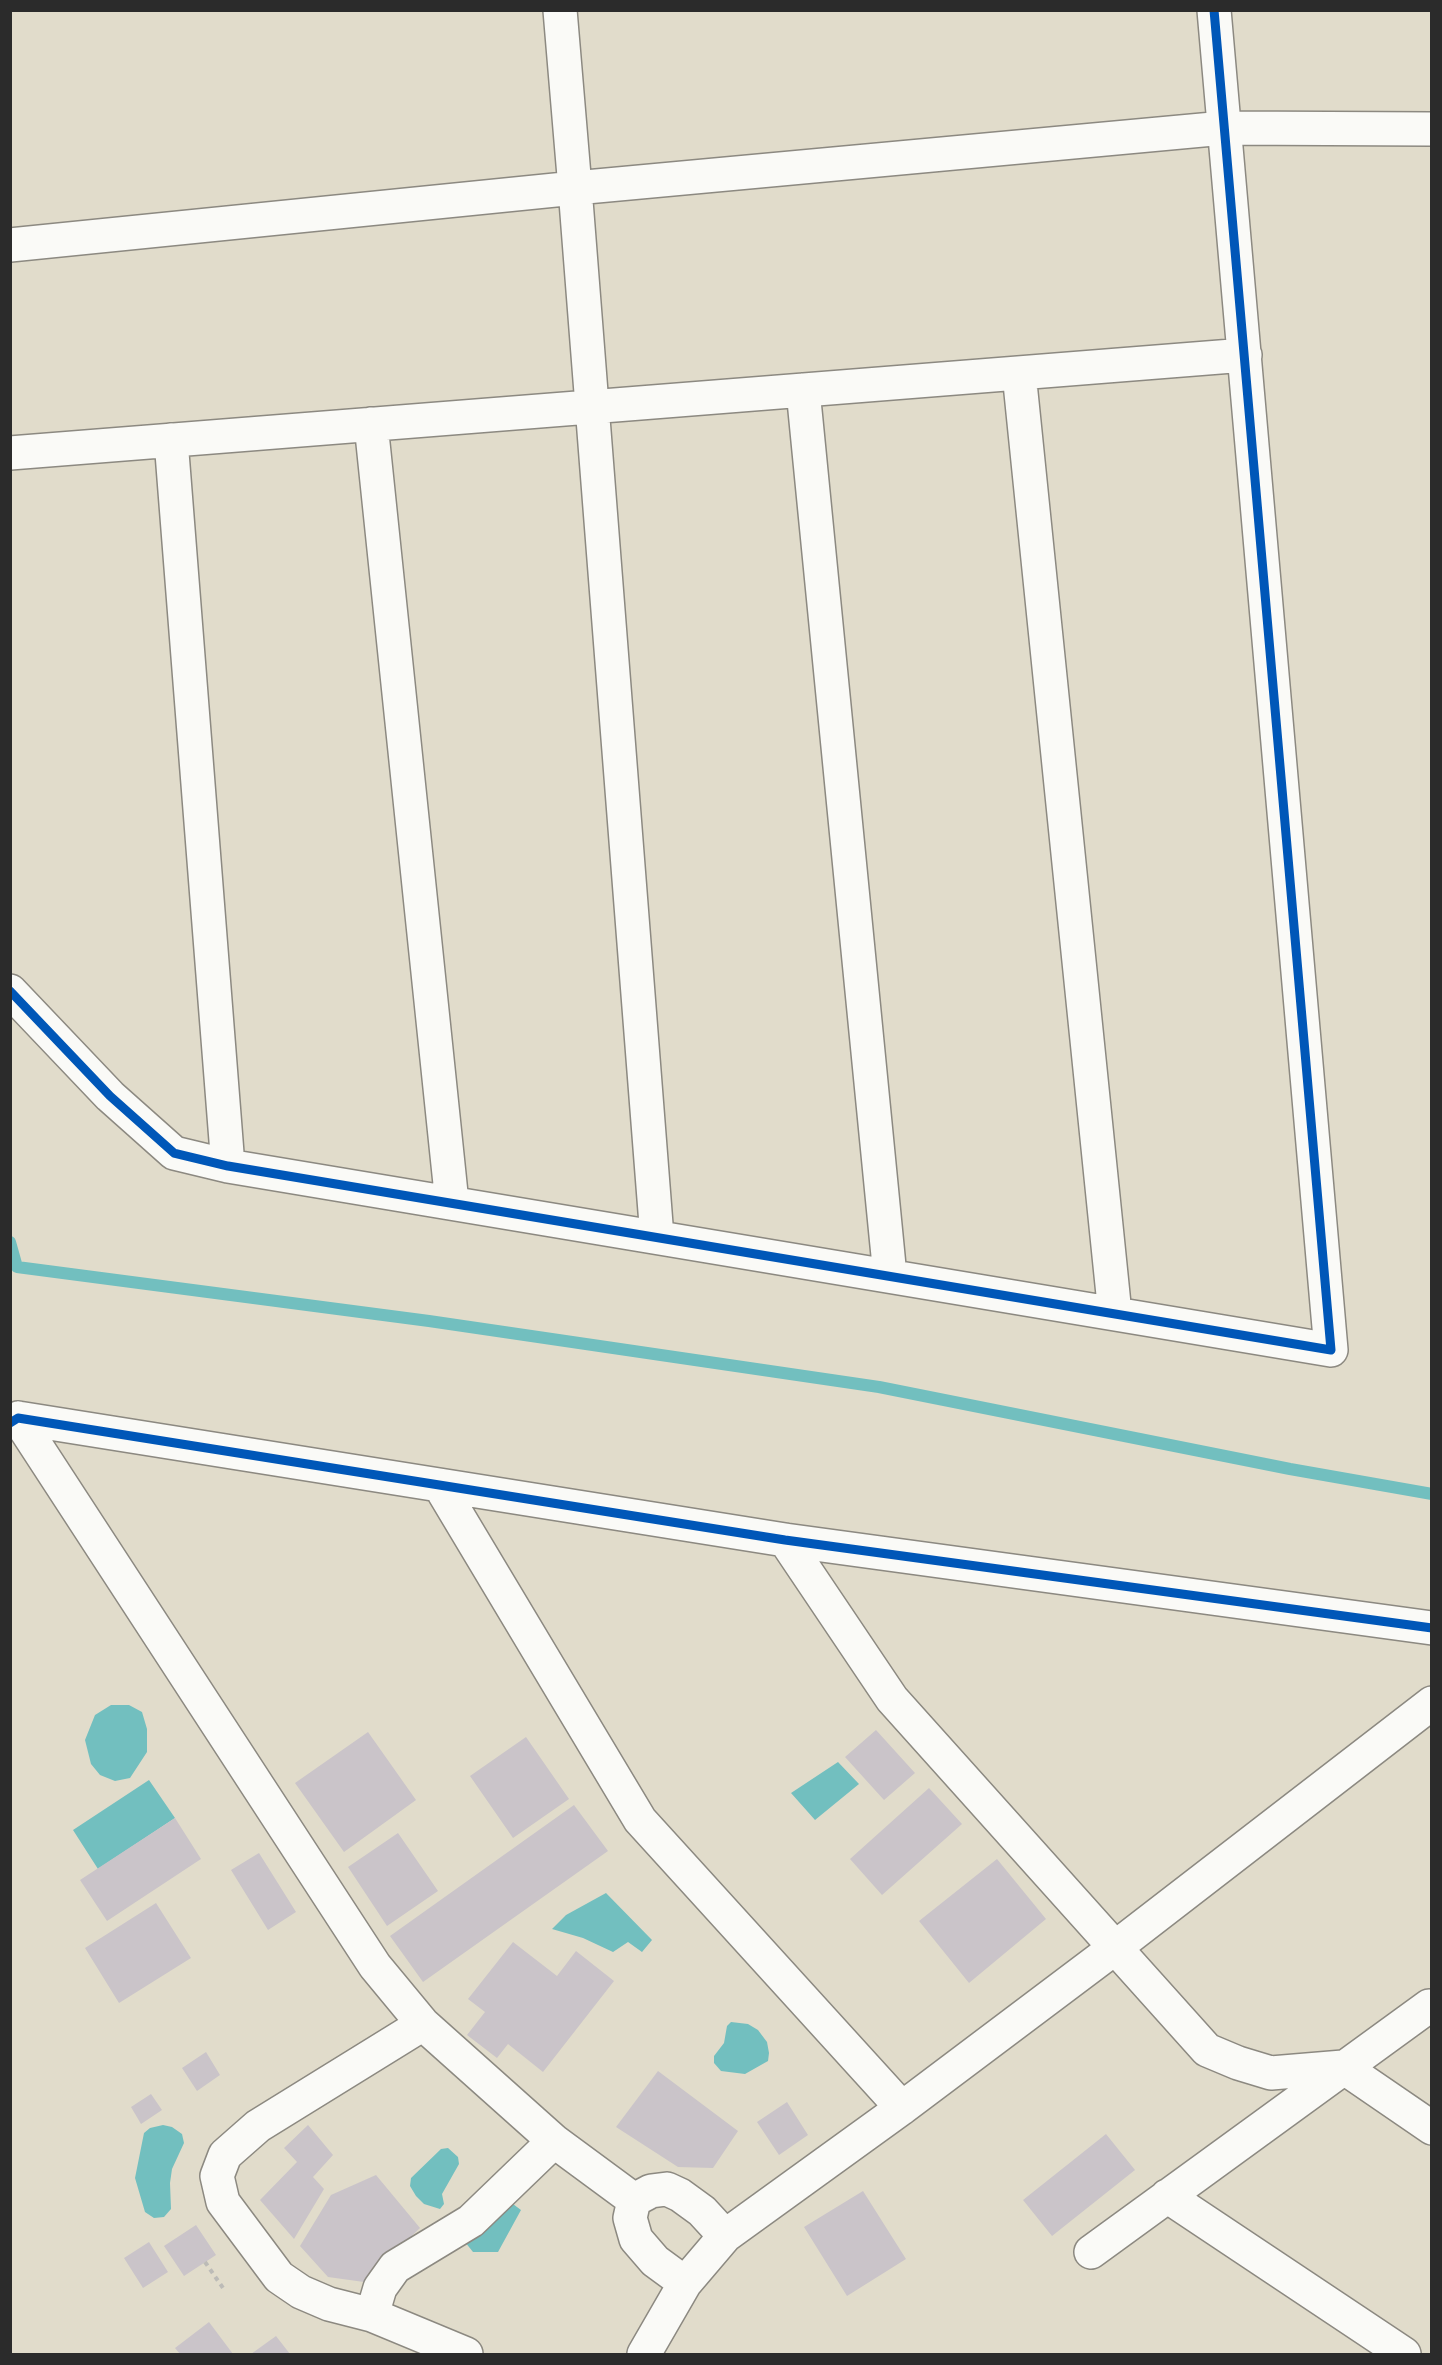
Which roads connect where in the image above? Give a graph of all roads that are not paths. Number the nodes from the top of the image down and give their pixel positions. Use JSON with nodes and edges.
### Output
{"nodes":[{"id":1,"x":560,"y":10,"type":"edge"},
{"id":2,"x":1214,"y":10,"type":"edge"},
{"id":3,"x":1224,"y":128,"type":"junction"},
{"id":4,"x":1431,"y":129,"type":"edge"},
{"id":5,"x":575,"y":188,"type":"junction"},
{"id":6,"x":10,"y":245,"type":"edge"},
{"id":7,"x":1245,"y":355,"type":"junction"},
{"id":8,"x":1019,"y":373,"type":"junction"},
{"id":9,"x":804,"y":390,"type":"junction"},
{"id":10,"x":592,"y":407,"type":"junction"},
{"id":11,"x":371,"y":424,"type":"junction"},
{"id":12,"x":171,"y":440,"type":"junction"},
{"id":13,"x":10,"y":453,"type":"edge"},
{"id":14,"x":10,"y":991,"type":"edge"},
{"id":15,"x":228,"y":1166,"type":"junction"},
{"id":16,"x":452,"y":1203,"type":"junction"},
{"id":17,"x":657,"y":1237,"type":"junction"},
{"id":18,"x":890,"y":1276,"type":"junction"},
{"id":19,"x":1115,"y":1314,"type":"junction"},
{"id":20,"x":14,"y":1420,"type":"edge"},
{"id":21,"x":440,"y":1486,"type":"junction"},
{"id":22,"x":785,"y":1540,"type":"junction"},
{"id":23,"x":1431,"y":1628,"type":"edge"},
{"id":24,"x":1431,"y":1703,"type":"edge"},
{"id":25,"x":1116,"y":1947,"type":"junction"},
{"id":26,"x":1429,"y":2006,"type":"dead end"},
{"id":27,"x":423,"y":2024,"type":"junction"},
{"id":28,"x":1343,"y":2067,"type":"junction"},
{"id":29,"x":902,"y":2108,"type":"junction"},
{"id":30,"x":1431,"y":2128,"type":"edge"},
{"id":31,"x":554,"y":2141,"type":"junction"},
{"id":32,"x":1167,"y":2196,"type":"junction"},
{"id":33,"x":634,"y":2200,"type":"junction"},
{"id":34,"x":725,"y":2236,"type":"junction"},
{"id":35,"x":1091,"y":2252,"type":"dead end"},
{"id":36,"x":685,"y":2283,"type":"junction"},
{"id":37,"x":372,"y":2315,"type":"junction"},
{"id":38,"x":466,"y":2355,"type":"edge"},
{"id":39,"x":644,"y":2355,"type":"edge"},
{"id":40,"x":1404,"y":2355,"type":"edge"}],
"edges":[{"from":1,"to":5,"type":"street"},
{"from":2,"to":3,"type":"street"},
{"from":3,"to":4,"type":"street"},
{"from":3,"to":5,"type":"street"},
{"from":3,"to":7,"type":"street"},
{"from":5,"to":6,"type":"street"},
{"from":5,"to":10,"type":"street"},
{"from":7,"to":8,"type":"street"},
{"from":7,"to":19,"type":"street"},
{"from":8,"to":9,"type":"street"},
{"from":8,"to":19,"type":"street"},
{"from":9,"to":10,"type":"street"},
{"from":9,"to":18,"type":"street"},
{"from":10,"to":11,"type":"street"},
{"from":10,"to":17,"type":"street"},
{"from":11,"to":12,"type":"street"},
{"from":11,"to":16,"type":"street"},
{"from":12,"to":13,"type":"street"},
{"from":12,"to":15,"type":"street"},
{"from":14,"to":15,"type":"street"},
{"from":15,"to":16,"type":"street"},
{"from":16,"to":17,"type":"street"},
{"from":17,"to":18,"type":"street"},
{"from":18,"to":19,"type":"street"},
{"from":20,"to":21,"type":"street"},
{"from":20,"to":27,"type":"street"},
{"from":21,"to":22,"type":"street"},
{"from":21,"to":29,"type":"street"},
{"from":22,"to":23,"type":"street"},
{"from":22,"to":25,"type":"street"},
{"from":24,"to":25,"type":"street"},
{"from":25,"to":28,"type":"street"},
{"from":25,"to":29,"type":"street"},
{"from":26,"to":28,"type":"street"},
{"from":27,"to":31,"type":"street"},
{"from":27,"to":37,"type":"street"},
{"from":28,"to":30,"type":"street"},
{"from":28,"to":32,"type":"street"},
{"from":29,"to":34,"type":"street"},
{"from":31,"to":33,"type":"street"},
{"from":31,"to":37,"type":"street"},
{"from":32,"to":35,"type":"street"},
{"from":32,"to":40,"type":"street"},
{"from":33,"to":34,"type":"street"},
{"from":33,"to":36,"type":"street"},
{"from":34,"to":36,"type":"street"},
{"from":36,"to":39,"type":"street"},
{"from":37,"to":38,"type":"street"}]}
